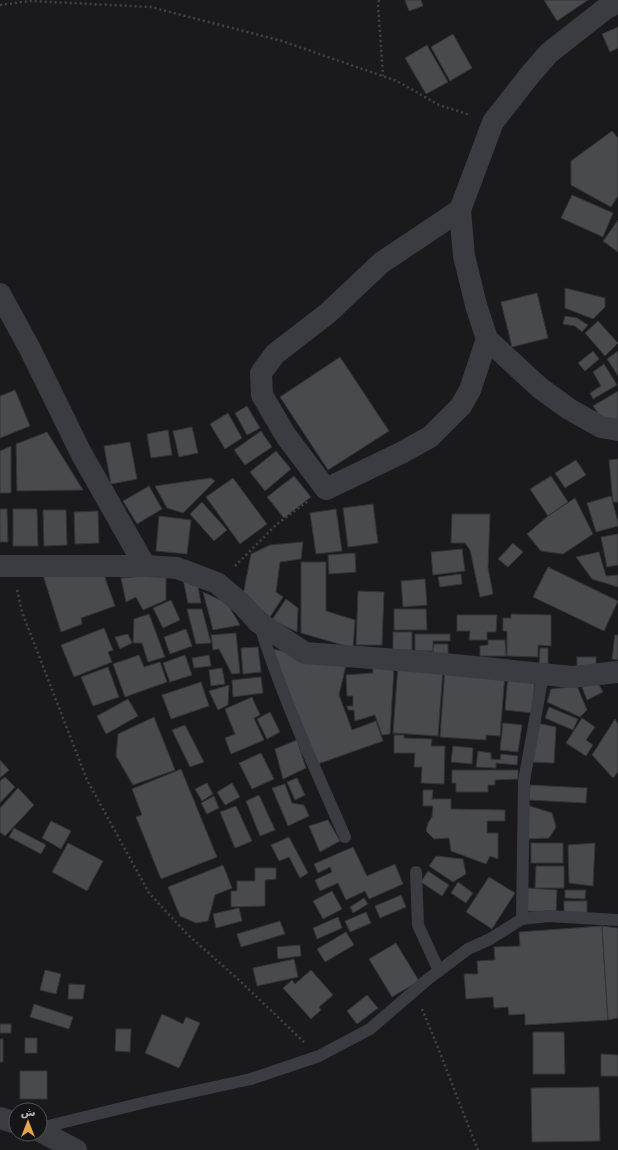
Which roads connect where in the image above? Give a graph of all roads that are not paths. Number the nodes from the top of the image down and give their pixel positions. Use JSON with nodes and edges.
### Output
{"nodes":[{"id":1,"x":618,"y":2,"type":"edge"},
{"id":2,"x":460,"y":210,"type":"junction"},
{"id":3,"x":0,"y":294,"type":"edge"},
{"id":4,"x":487,"y":339,"type":"junction"},
{"id":5,"x":618,"y":430,"type":"edge"},
{"id":6,"x":6,"y":566,"type":"edge"},
{"id":7,"x":145,"y":566,"type":"junction"},
{"id":8,"x":258,"y":622,"type":"junction"},
{"id":9,"x":618,"y":672,"type":"edge"},
{"id":10,"x":544,"y":675,"type":"junction"},
{"id":11,"x":345,"y":837,"type":"dead end"},
{"id":12,"x":416,"y":872,"type":"dead end"},
{"id":13,"x":522,"y":918,"type":"junction"},
{"id":14,"x":618,"y":920,"type":"edge"},
{"id":15,"x":439,"y":971,"type":"junction"},
{"id":16,"x":48,"y":1126,"type":"edge"},
{"id":17,"x":48,"y":1135,"type":"edge"},
{"id":18,"x":76,"y":1150,"type":"edge"}],
"edges":[{"from":1,"to":2,"type":"street"},
{"from":2,"to":4,"type":"street"},
{"from":2,"to":4,"type":"street"},
{"from":3,"to":7,"type":"street"},
{"from":4,"to":5,"type":"street"},
{"from":6,"to":7,"type":"street"},
{"from":7,"to":8,"type":"street"},
{"from":8,"to":10,"type":"street"},
{"from":8,"to":11,"type":"lane"},
{"from":9,"to":10,"type":"street"},
{"from":10,"to":13,"type":"lane"},
{"from":12,"to":15,"type":"lane"},
{"from":13,"to":14,"type":"lane"},
{"from":13,"to":15,"type":"lane"},
{"from":15,"to":16,"type":"lane"},
{"from":17,"to":18,"type":"street"}]}
